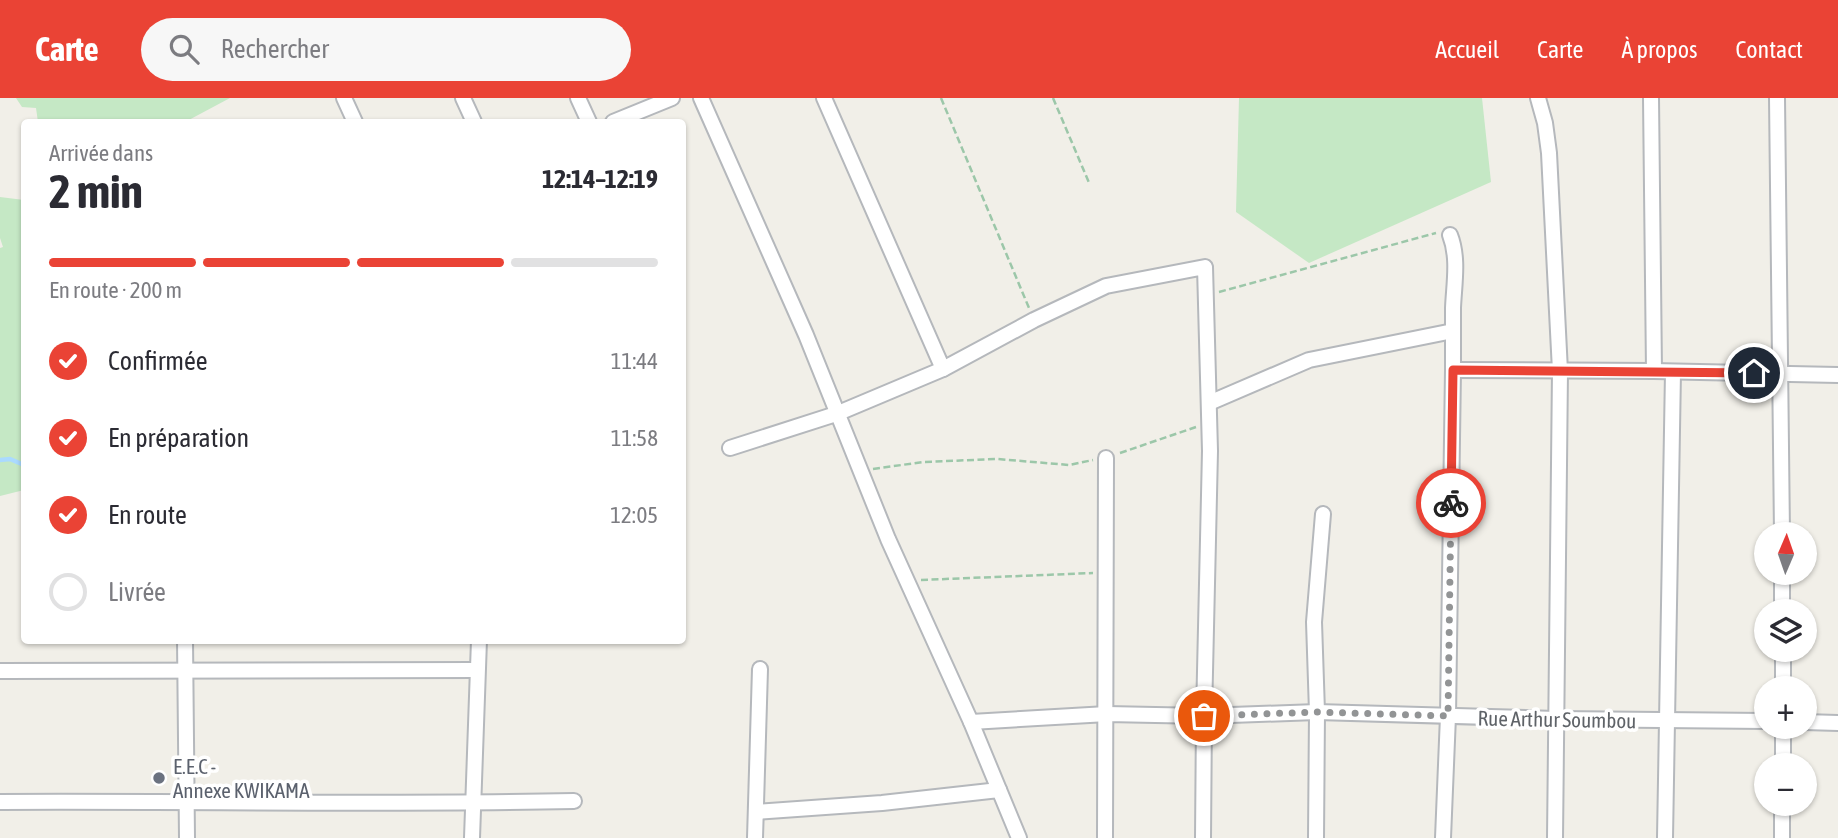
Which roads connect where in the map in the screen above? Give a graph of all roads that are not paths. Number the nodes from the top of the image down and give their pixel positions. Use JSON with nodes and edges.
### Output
{"nodes":[{"id":1,"x":344,"y":98,"type":"edge"},
{"id":2,"x":463,"y":98,"type":"edge"},
{"id":3,"x":578,"y":98,"type":"edge"},
{"id":4,"x":672,"y":98,"type":"edge"},
{"id":5,"x":701,"y":98,"type":"edge"},
{"id":6,"x":824,"y":98,"type":"edge"},
{"id":7,"x":1538,"y":98,"type":"edge"},
{"id":8,"x":1651,"y":98,"type":"edge"},
{"id":9,"x":1777,"y":98,"type":"edge"},
{"id":10,"x":354,"y":119,"type":"edge"},
{"id":11,"x":473,"y":119,"type":"edge"},
{"id":12,"x":588,"y":119,"type":"edge"},
{"id":13,"x":620,"y":119,"type":"edge"},
{"id":14,"x":1450,"y":236,"type":"road end"},
{"id":15,"x":1452,"y":331,"type":"junction"},
{"id":16,"x":943,"y":369,"type":"junction"},
{"id":17,"x":1453,"y":370,"type":"junction"},
{"id":18,"x":1560,"y":371,"type":"junction"},
{"id":19,"x":1654,"y":371,"type":"junction"},
{"id":20,"x":1673,"y":372,"type":"junction"},
{"id":21,"x":1780,"y":373,"type":"junction"},
{"id":22,"x":1838,"y":375,"type":"edge"},
{"id":23,"x":1209,"y":402,"type":"junction"},
{"id":24,"x":836,"y":414,"type":"junction"},
{"id":25,"x":730,"y":448,"type":"dead end"},
{"id":26,"x":1106,"y":458,"type":"road end"},
{"id":27,"x":1322,"y":514,"type":"dead end"},
{"id":28,"x":1782,"y":522,"type":"edge"},
{"id":29,"x":185,"y":644,"type":"edge"},
{"id":30,"x":478,"y":644,"type":"edge"},
{"id":31,"x":760,"y":669,"type":"dead end"},
{"id":32,"x":186,"y":670,"type":"junction"},
{"id":33,"x":477,"y":670,"type":"junction"},
{"id":34,"x":0,"y":671,"type":"edge"},
{"id":35,"x":1317,"y":712,"type":"junction"},
{"id":36,"x":1107,"y":714,"type":"junction"},
{"id":37,"x":1204,"y":716,"type":"junction"},
{"id":38,"x":1448,"y":716,"type":"junction"},
{"id":39,"x":1556,"y":719,"type":"junction"},
{"id":40,"x":1668,"y":721,"type":"junction"},
{"id":41,"x":1754,"y":721,"type":"edge"},
{"id":42,"x":971,"y":722,"type":"junction"},
{"id":43,"x":1817,"y":722,"type":"edge"},
{"id":44,"x":1838,"y":723,"type":"edge"},
{"id":45,"x":999,"y":790,"type":"junction"},
{"id":46,"x":186,"y":801,"type":"junction"},
{"id":47,"x":574,"y":801,"type":"dead end"},
{"id":48,"x":0,"y":802,"type":"edge"},
{"id":49,"x":472,"y":803,"type":"junction"},
{"id":50,"x":756,"y":812,"type":"junction"},
{"id":51,"x":1782,"y":816,"type":"edge"},
{"id":52,"x":187,"y":838,"type":"edge"},
{"id":53,"x":472,"y":838,"type":"edge"},
{"id":54,"x":755,"y":838,"type":"edge"},
{"id":55,"x":1018,"y":838,"type":"edge"},
{"id":56,"x":1105,"y":838,"type":"edge"},
{"id":57,"x":1203,"y":838,"type":"edge"},
{"id":58,"x":1317,"y":838,"type":"edge"},
{"id":59,"x":1443,"y":838,"type":"edge"},
{"id":60,"x":1555,"y":838,"type":"edge"},
{"id":61,"x":1665,"y":838,"type":"edge"},
{"id":62,"x":1782,"y":838,"type":"edge"}],
"edges":[{"from":1,"to":10,"type":"street"},
{"from":2,"to":11,"type":"street"},
{"from":3,"to":12,"type":"street"},
{"from":4,"to":13,"type":"street"},
{"from":5,"to":24,"type":"street"},
{"from":6,"to":16,"type":"street"},
{"from":7,"to":18,"type":"street"},
{"from":8,"to":19,"type":"street"},
{"from":9,"to":21,"type":"street"},
{"from":14,"to":15,"type":"street"},
{"from":15,"to":17,"type":"street"},
{"from":15,"to":23,"type":"street"},
{"from":16,"to":23,"type":"street"},
{"from":16,"to":24,"type":"street"},
{"from":17,"to":18,"type":"street"},
{"from":17,"to":38,"type":"street"},
{"from":18,"to":19,"type":"street"},
{"from":18,"to":39,"type":"street"},
{"from":19,"to":20,"type":"street"},
{"from":20,"to":21,"type":"street"},
{"from":20,"to":40,"type":"street"},
{"from":21,"to":22,"type":"street"},
{"from":21,"to":28,"type":"street"},
{"from":23,"to":37,"type":"street"},
{"from":24,"to":25,"type":"street"},
{"from":24,"to":42,"type":"street"},
{"from":26,"to":36,"type":"street"},
{"from":27,"to":35,"type":"street"},
{"from":29,"to":32,"type":"street"},
{"from":30,"to":33,"type":"street"},
{"from":31,"to":50,"type":"street"},
{"from":32,"to":33,"type":"street"},
{"from":32,"to":34,"type":"street"},
{"from":32,"to":46,"type":"street"},
{"from":33,"to":49,"type":"street"},
{"from":35,"to":37,"type":"street","name":"Rue Arthur Soumbou"},
{"from":35,"to":38,"type":"street","name":"Rue Arthur Soumbou"},
{"from":35,"to":58,"type":"street"},
{"from":36,"to":37,"type":"street","name":"Rue Arthur Soumbou"},
{"from":36,"to":42,"type":"street","name":"Rue Arthur Soumbou"},
{"from":36,"to":56,"type":"street"},
{"from":37,"to":57,"type":"street"},
{"from":38,"to":39,"type":"street","name":"Rue Arthur Soumbou"},
{"from":38,"to":59,"type":"street"},
{"from":39,"to":40,"type":"street","name":"Rue Arthur Soumbou"},
{"from":39,"to":60,"type":"street"},
{"from":40,"to":41,"type":"street","name":"Rue Arthur Soumbou"},
{"from":40,"to":61,"type":"street"},
{"from":42,"to":45,"type":"street"},
{"from":43,"to":44,"type":"street"},
{"from":45,"to":50,"type":"street"},
{"from":45,"to":55,"type":"street"},
{"from":46,"to":48,"type":"street"},
{"from":46,"to":49,"type":"street"},
{"from":46,"to":52,"type":"street"},
{"from":47,"to":49,"type":"street"},
{"from":49,"to":53,"type":"street"},
{"from":50,"to":54,"type":"street"},
{"from":51,"to":62,"type":"street"}]}
